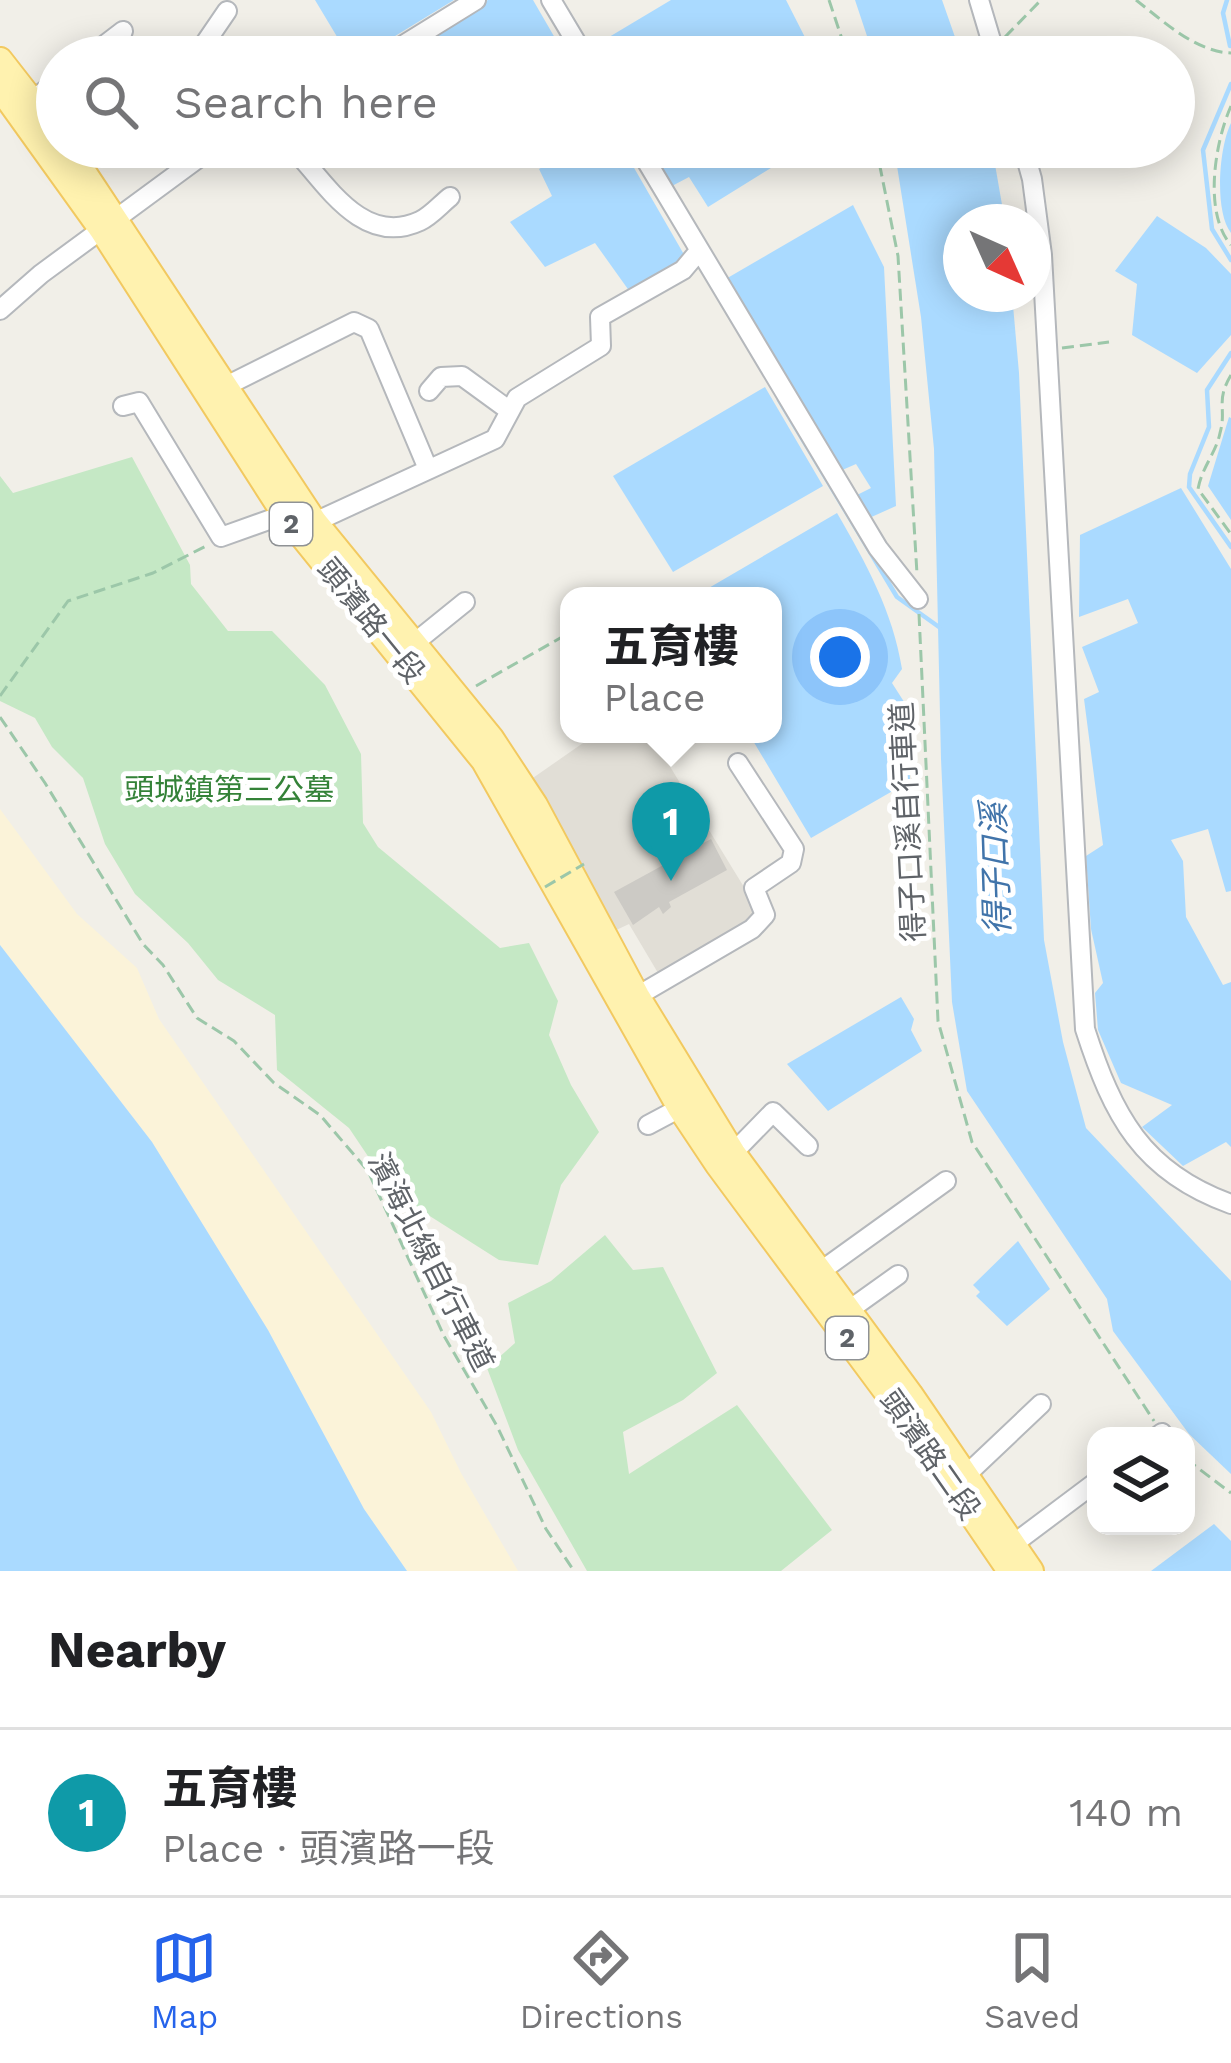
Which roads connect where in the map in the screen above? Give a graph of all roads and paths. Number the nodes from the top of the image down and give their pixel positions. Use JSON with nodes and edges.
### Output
{"nodes":[{"id":1,"x":476,"y":0,"type":"edge"},
{"id":2,"x":551,"y":0,"type":"edge"},
{"id":3,"x":830,"y":0,"type":"edge"},
{"id":4,"x":979,"y":0,"type":"edge"},
{"id":5,"x":1041,"y":0,"type":"edge"},
{"id":6,"x":1136,"y":0,"type":"edge"},
{"id":7,"x":226,"y":11,"type":"dead end"},
{"id":8,"x":123,"y":31,"type":"dead end"},
{"id":9,"x":116,"y":36,"type":"edge"},
{"id":10,"x":211,"y":36,"type":"edge"},
{"id":11,"x":417,"y":36,"type":"edge"},
{"id":12,"x":572,"y":36,"type":"edge"},
{"id":13,"x":841,"y":36,"type":"edge"},
{"id":14,"x":990,"y":36,"type":"edge"},
{"id":15,"x":1008,"y":36,"type":"edge"},
{"id":16,"x":1188,"y":36,"type":"edge"},
{"id":17,"x":1195,"y":41,"type":"edge"},
{"id":18,"x":1231,"y":52,"type":"edge"},
{"id":19,"x":0,"y":60,"type":"edge"},
{"id":20,"x":0,"y":88,"type":"edge"},
{"id":21,"x":36,"y":97,"type":"edge"},
{"id":22,"x":32,"y":100,"type":"junction"},
{"id":23,"x":36,"y":105,"type":"edge"},
{"id":24,"x":1231,"y":106,"type":"edge"},
{"id":25,"x":36,"y":121,"type":"edge"},
{"id":26,"x":79,"y":168,"type":"edge"},
{"id":27,"x":185,"y":168,"type":"edge"},
{"id":28,"x":310,"y":168,"type":"edge"},
{"id":29,"x":650,"y":168,"type":"edge"},
{"id":30,"x":880,"y":168,"type":"edge"},
{"id":31,"x":1029,"y":168,"type":"edge"},
{"id":32,"x":450,"y":197,"type":"dead end"},
{"id":33,"x":110,"y":225,"type":"junction"},
{"id":34,"x":1231,"y":245,"type":"edge"},
{"id":35,"x":699,"y":251,"type":"junction"},
{"id":36,"x":0,"y":310,"type":"edge"},
{"id":37,"x":1109,"y":342,"type":"dead end"},
{"id":38,"x":1048,"y":346,"type":"junction"},
{"id":39,"x":1231,"y":375,"type":"edge"},
{"id":40,"x":224,"y":387,"type":"junction"},
{"id":41,"x":429,"y":391,"type":"dead end"},
{"id":42,"x":123,"y":406,"type":"dead end"},
{"id":43,"x":510,"y":411,"type":"junction"},
{"id":44,"x":428,"y":469,"type":"junction"},
{"id":45,"x":300,"y":518,"type":"junction"},
{"id":46,"x":1231,"y":534,"type":"edge"},
{"id":47,"x":221,"y":537,"type":"junction"},
{"id":48,"x":919,"y":599,"type":"junction"},
{"id":49,"x":464,"y":602,"type":"dead end"},
{"id":50,"x":560,"y":638,"type":"edge"},
{"id":51,"x":413,"y":644,"type":"junction"},
{"id":52,"x":0,"y":696,"type":"edge"},
{"id":53,"x":459,"y":696,"type":"junction"},
{"id":54,"x":0,"y":717,"type":"edge"},
{"id":55,"x":738,"y":763,"type":"dead end"},
{"id":56,"x":592,"y":858,"type":"dead end"},
{"id":57,"x":544,"y":887,"type":"dead end"},
{"id":58,"x":579,"y":906,"type":"junction"},
{"id":59,"x":629,"y":1001,"type":"junction"},
{"id":60,"x":680,"y":1108,"type":"junction"},
{"id":61,"x":648,"y":1125,"type":"dead end"},
{"id":62,"x":808,"y":1146,"type":"dead end"},
{"id":63,"x":733,"y":1153,"type":"junction"},
{"id":64,"x":946,"y":1181,"type":"dead end"},
{"id":65,"x":1231,"y":1204,"type":"edge"},
{"id":66,"x":898,"y":1275,"type":"dead end"},
{"id":67,"x":813,"y":1277,"type":"junction"},
{"id":68,"x":849,"y":1310,"type":"junction"},
{"id":69,"x":1041,"y":1404,"type":"dead end"},
{"id":70,"x":1155,"y":1427,"type":"edge"},
{"id":71,"x":1195,"y":1466,"type":"edge"},
{"id":72,"x":965,"y":1476,"type":"junction"},
{"id":73,"x":1087,"y":1490,"type":"edge"},
{"id":74,"x":1231,"y":1493,"type":"edge"},
{"id":75,"x":1008,"y":1556,"type":"edge"},
{"id":76,"x":574,"y":1571,"type":"edge"},
{"id":77,"x":1031,"y":1571,"type":"edge"}],
"edges":[{"from":1,"to":11,"type":"lane"},
{"from":2,"to":12,"type":"lane"},
{"from":3,"to":13,"type":"path"},
{"from":4,"to":14,"type":"lane"},
{"from":5,"to":15,"type":"path"},
{"from":6,"to":16,"type":"path"},
{"from":7,"to":10,"type":"lane"},
{"from":8,"to":9,"type":"lane"},
{"from":17,"to":18,"type":"path"},
{"from":19,"to":22,"type":"main road"},
{"from":20,"to":25,"type":"main road","name":"頭濱路一段","number":"2"},
{"from":21,"to":22,"type":"lane"},
{"from":22,"to":23,"type":"main road"},
{"from":24,"to":34,"type":"path"},
{"from":26,"to":33,"type":"main road","name":"頭濱路一段","number":"2"},
{"from":27,"to":33,"type":"lane"},
{"from":28,"to":32,"type":"lane"},
{"from":29,"to":35,"type":"lane"},
{"from":30,"to":48,"type":"path","name":"得子口溪自行車道"},
{"from":31,"to":38,"type":"lane"},
{"from":33,"to":36,"type":"lane"},
{"from":33,"to":40,"type":"main road","name":"頭濱路一段","number":"2"},
{"from":33,"to":45,"type":"main road","name":"頭濱路一段","number":"2"},
{"from":35,"to":43,"type":"lane"},
{"from":35,"to":48,"type":"lane"},
{"from":37,"to":38,"type":"path"},
{"from":38,"to":65,"type":"lane"},
{"from":39,"to":46,"type":"path"},
{"from":40,"to":44,"type":"lane"},
{"from":40,"to":45,"type":"main road","name":"頭濱路一段","number":"2"},
{"from":41,"to":43,"type":"lane"},
{"from":42,"to":47,"type":"lane"},
{"from":43,"to":44,"type":"lane"},
{"from":44,"to":45,"type":"lane"},
{"from":45,"to":47,"type":"lane"},
{"from":45,"to":51,"type":"main road","name":"頭濱路一段","number":"2"},
{"from":45,"to":58,"type":"main road","name":"頭濱路一段","number":"2"},
{"from":47,"to":52,"type":"path"},
{"from":48,"to":70,"type":"path","name":"得子口溪自行車道"},
{"from":49,"to":51,"type":"lane"},
{"from":50,"to":53,"type":"path"},
{"from":51,"to":53,"type":"main road","name":"頭濱路一段","number":"2"},
{"from":53,"to":58,"type":"main road","name":"頭濱路一段","number":"2"},
{"from":54,"to":76,"type":"path","name":"濱海北線自行車道"},
{"from":55,"to":59,"type":"lane"},
{"from":56,"to":57,"type":"path","bridge":true},
{"from":58,"to":59,"type":"main road","name":"頭濱路一段","number":"2"},
{"from":59,"to":60,"type":"main road","name":"頭濱路一段","number":"2"},
{"from":59,"to":63,"type":"main road","name":"頭濱路一段","number":"2"},
{"from":60,"to":61,"type":"lane"},
{"from":60,"to":67,"type":"main road","name":"頭濱路二段","number":"2"},
{"from":62,"to":63,"type":"lane"},
{"from":63,"to":67,"type":"main road","name":"頭濱路二段","number":"2"},
{"from":64,"to":67,"type":"lane"},
{"from":66,"to":68,"type":"lane"},
{"from":67,"to":68,"type":"main road","name":"頭濱路二段","number":"2"},
{"from":67,"to":75,"type":"main road","name":"頭濱路二段","number":"2"},
{"from":68,"to":72,"type":"main road","name":"頭濱路二段","number":"2"},
{"from":69,"to":72,"type":"lane"},
{"from":71,"to":74,"type":"path"},
{"from":72,"to":75,"type":"main road","name":"頭濱路二段","number":"2"},
{"from":73,"to":75,"type":"lane"},
{"from":75,"to":77,"type":"main road","name":"頭濱路二段","number":"2"}]}
